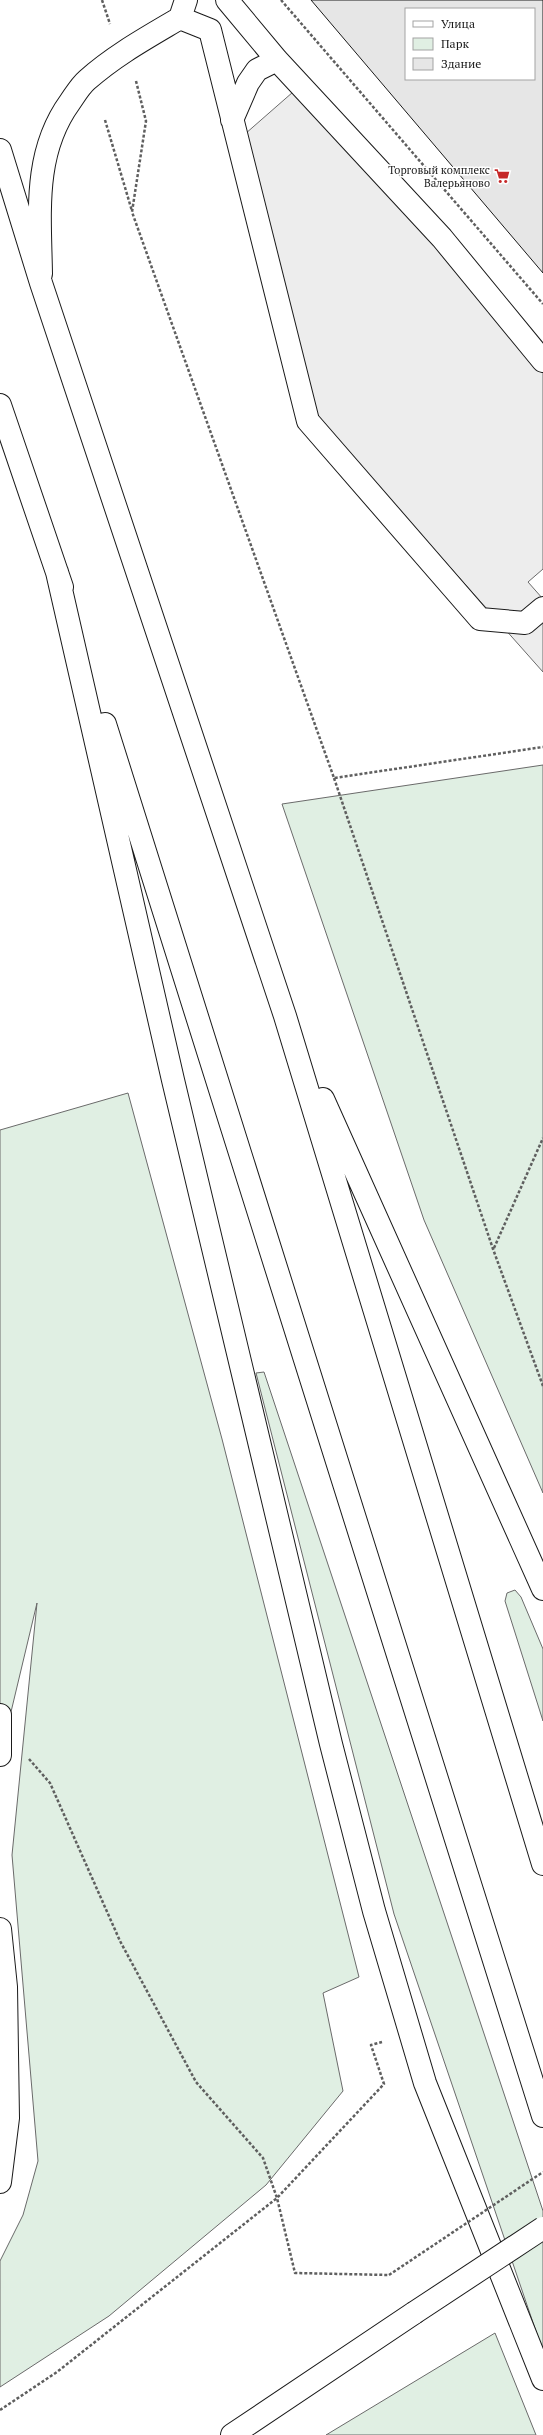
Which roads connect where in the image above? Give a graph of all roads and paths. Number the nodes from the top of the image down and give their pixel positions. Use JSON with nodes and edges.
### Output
{"nodes":[{"id":1,"x":102,"y":0,"type":"edge"},
{"id":2,"x":227,"y":0,"type":"edge"},
{"id":3,"x":281,"y":0,"type":"edge"},
{"id":4,"x":183,"y":9,"type":"edge"},
{"id":5,"x":111,"y":28,"type":"dead end"},
{"id":6,"x":277,"y":60,"type":"junction"},
{"id":7,"x":135,"y":74,"type":"dead end"},
{"id":8,"x":105,"y":120,"type":"dead end"},
{"id":9,"x":232,"y":120,"type":"junction"},
{"id":10,"x":0,"y":150,"type":"edge"},
{"id":11,"x":132,"y":212,"type":"junction"},
{"id":12,"x":41,"y":283,"type":"junction"},
{"id":13,"x":543,"y":304,"type":"edge"},
{"id":14,"x":543,"y":361,"type":"edge"},
{"id":15,"x":0,"y":405,"type":"edge"},
{"id":16,"x":57,"y":572,"type":"junction"},
{"id":17,"x":543,"y":608,"type":"edge"},
{"id":18,"x":543,"y":747,"type":"edge"},
{"id":19,"x":334,"y":778,"type":"junction"},
{"id":20,"x":285,"y":1016,"type":"junction"},
{"id":21,"x":543,"y":1138,"type":"edge"},
{"id":22,"x":493,"y":1249,"type":"junction"},
{"id":23,"x":543,"y":1386,"type":"edge"},
{"id":24,"x":543,"y":1589,"type":"edge"},
{"id":25,"x":1,"y":1721,"type":"edge"},
{"id":26,"x":0,"y":1755,"type":"edge"},
{"id":27,"x":543,"y":1864,"type":"edge"},
{"id":28,"x":0,"y":1929,"type":"edge"},
{"id":29,"x":372,"y":2045,"type":"dead end"},
{"id":30,"x":543,"y":2116,"type":"edge"},
{"id":31,"x":543,"y":2172,"type":"edge"},
{"id":32,"x":0,"y":2182,"type":"edge"},
{"id":33,"x":277,"y":2198,"type":"junction"},
{"id":34,"x":543,"y":2228,"type":"edge"},
{"id":35,"x":543,"y":2379,"type":"edge"},
{"id":36,"x":0,"y":2410,"type":"edge"},
{"id":37,"x":232,"y":2435,"type":"edge"}],
"edges":[{"from":1,"to":5,"type":"path"},
{"from":2,"to":6,"type":"main road"},
{"from":3,"to":13,"type":"path"},
{"from":4,"to":9,"type":"main road"},
{"from":4,"to":12,"type":"main road"},
{"from":6,"to":9,"type":"main road"},
{"from":6,"to":14,"type":"main road"},
{"from":7,"to":11,"type":"path"},
{"from":8,"to":11,"type":"path"},
{"from":9,"to":17,"type":"main road"},
{"from":10,"to":12,"type":"main road"},
{"from":11,"to":19,"type":"path"},
{"from":12,"to":20,"type":"main road"},
{"from":15,"to":16,"type":"main road"},
{"from":16,"to":30,"type":"main road"},
{"from":16,"to":35,"type":"main road"},
{"from":18,"to":19,"type":"path"},
{"from":19,"to":22,"type":"path"},
{"from":20,"to":24,"type":"main road"},
{"from":20,"to":27,"type":"main road"},
{"from":21,"to":22,"type":"path"},
{"from":22,"to":23,"type":"path"},
{"from":25,"to":26,"type":"main road"},
{"from":25,"to":33,"type":"path"},
{"from":28,"to":32,"type":"main road"},
{"from":29,"to":33,"type":"path"},
{"from":31,"to":33,"type":"path","bridge":true},
{"from":33,"to":36,"type":"path"},
{"from":34,"to":37,"type":"main road","bridge":true}]}
